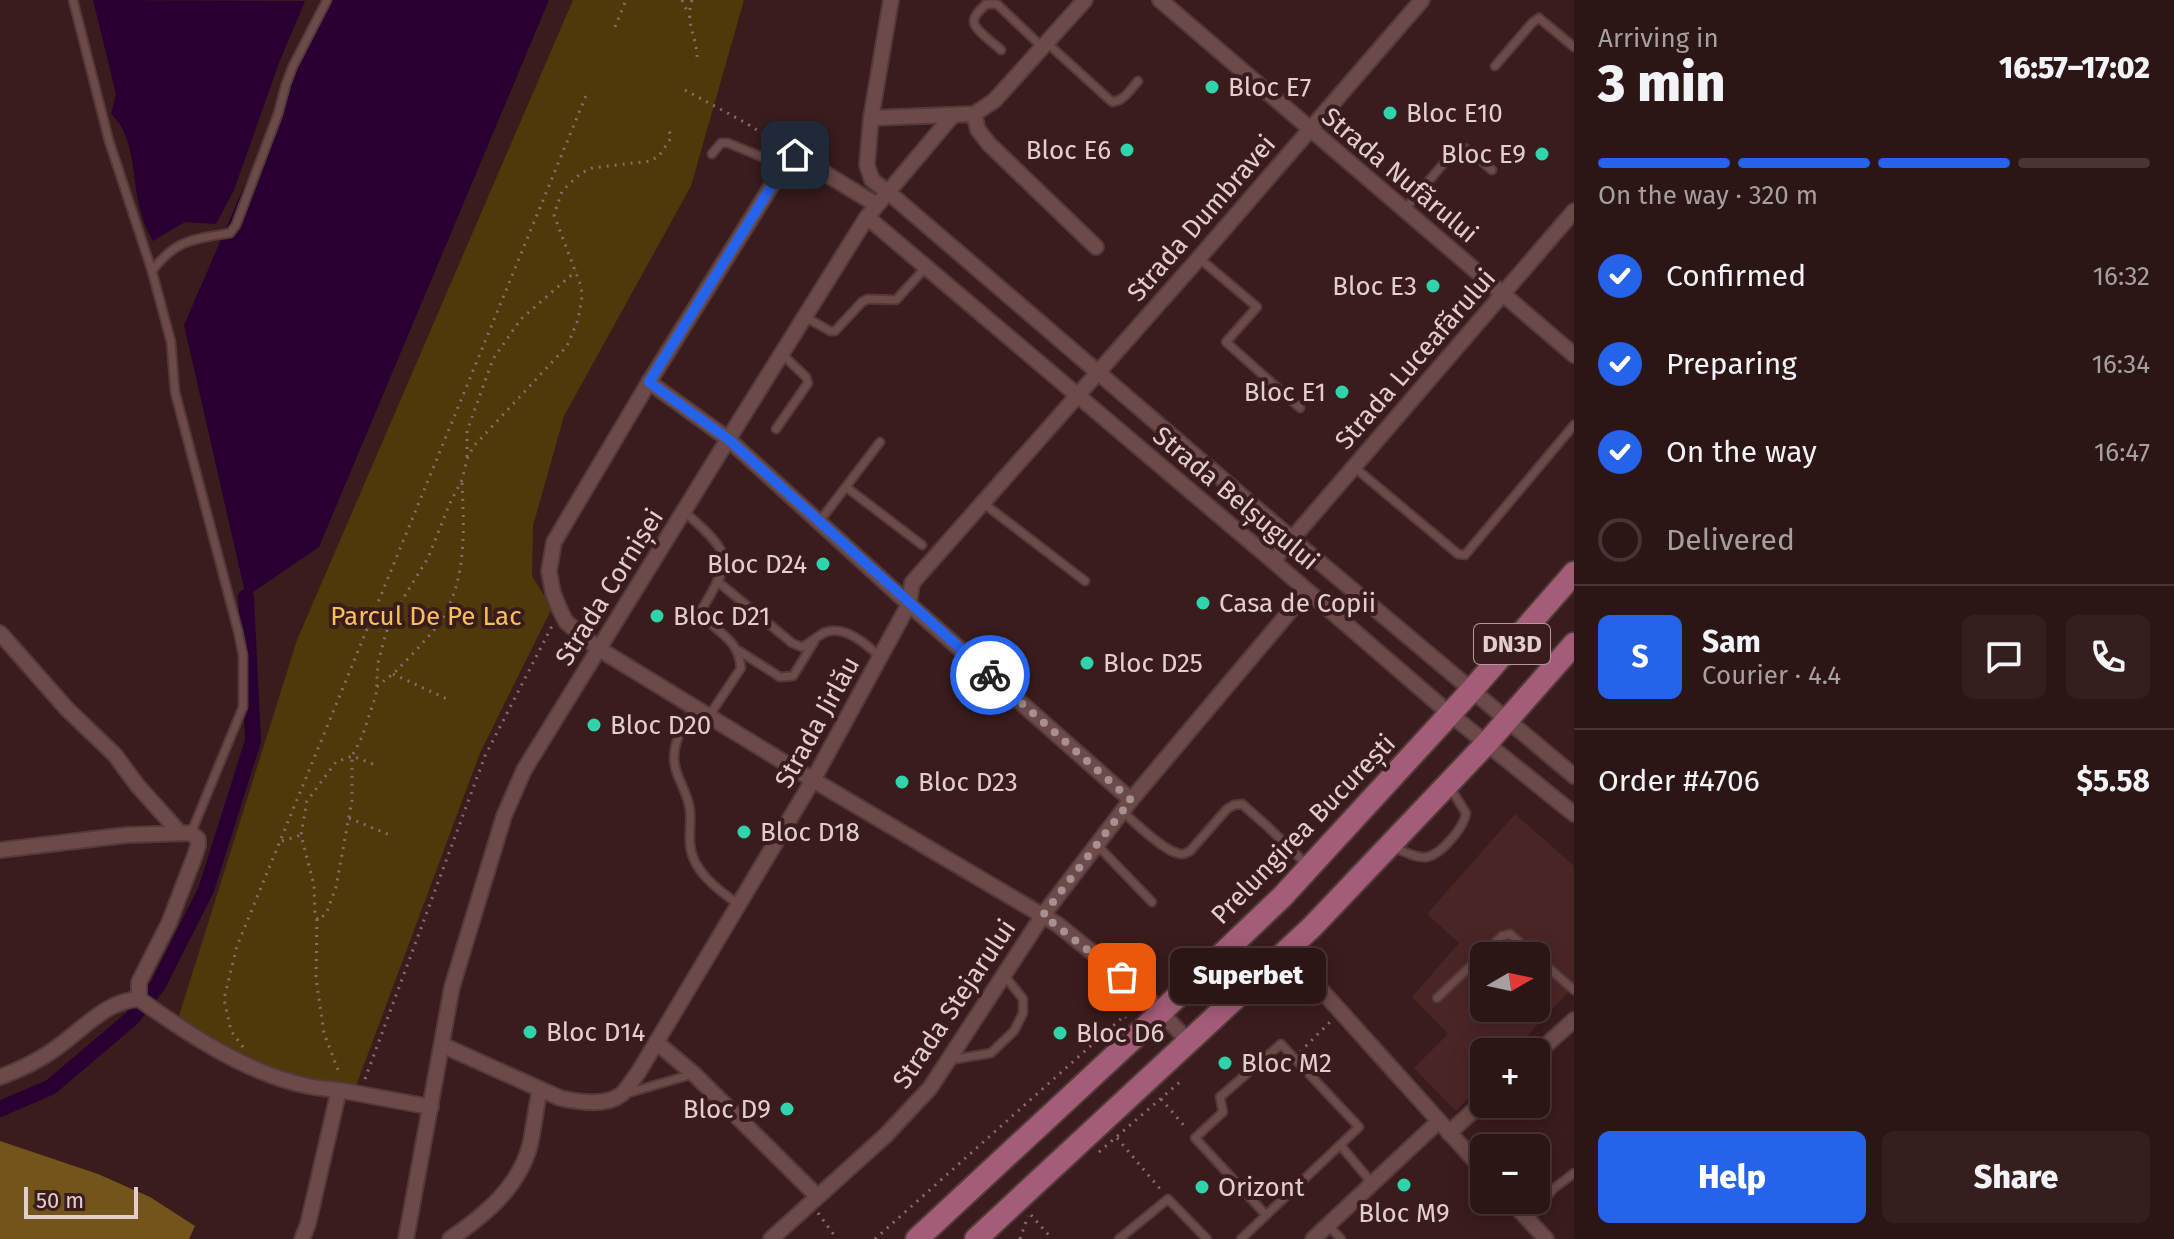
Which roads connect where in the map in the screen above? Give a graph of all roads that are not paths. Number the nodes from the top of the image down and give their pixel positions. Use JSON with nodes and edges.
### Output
{"nodes":[{"id":1,"x":73,"y":0,"type":"edge"},
{"id":2,"x":327,"y":0,"type":"edge"},
{"id":3,"x":891,"y":0,"type":"edge"},
{"id":4,"x":1085,"y":0,"type":"edge"},
{"id":5,"x":1160,"y":0,"type":"edge"},
{"id":6,"x":1422,"y":0,"type":"edge"},
{"id":7,"x":1044,"y":45,"type":"junction"},
{"id":8,"x":1574,"y":47,"type":"edge"},
{"id":9,"x":1001,"y":50,"type":"dead end"},
{"id":10,"x":1495,"y":66,"type":"dead end"},
{"id":11,"x":1138,"y":81,"type":"dead end"},
{"id":12,"x":974,"y":114,"type":"junction"},
{"id":13,"x":953,"y":115,"type":"junction"},
{"id":14,"x":871,"y":118,"type":"junction"},
{"id":15,"x":1310,"y":130,"type":"junction"},
{"id":16,"x":712,"y":154,"type":"dead end"},
{"id":17,"x":790,"y":161,"type":"junction"},
{"id":18,"x":1492,"y":170,"type":"dead end"},
{"id":19,"x":888,"y":192,"type":"junction"},
{"id":20,"x":877,"y":205,"type":"junction"},
{"id":21,"x":1404,"y":210,"type":"junction"},
{"id":22,"x":1574,"y":211,"type":"edge"},
{"id":23,"x":867,"y":217,"type":"junction"},
{"id":24,"x":1096,"y":247,"type":"dead end"},
{"id":25,"x":1199,"y":258,"type":"junction"},
{"id":26,"x":926,"y":267,"type":"junction"},
{"id":27,"x":152,"y":271,"type":"junction"},
{"id":28,"x":1503,"y":294,"type":"junction"},
{"id":29,"x":805,"y":317,"type":"junction"},
{"id":30,"x":782,"y":354,"type":"junction"},
{"id":31,"x":1574,"y":355,"type":"edge"},
{"id":32,"x":1098,"y":372,"type":"junction"},
{"id":33,"x":649,"y":382,"type":"junction"},
{"id":34,"x":1077,"y":395,"type":"junction"},
{"id":35,"x":1300,"y":408,"type":"dead end"},
{"id":36,"x":1574,"y":425,"type":"edge"},
{"id":37,"x":776,"y":429,"type":"dead end"},
{"id":38,"x":728,"y":439,"type":"junction"},
{"id":39,"x":880,"y":442,"type":"dead end"},
{"id":40,"x":1354,"y":467,"type":"junction"},
{"id":41,"x":846,"y":487,"type":"junction"},
{"id":42,"x":983,"y":503,"type":"junction"},
{"id":43,"x":684,"y":511,"type":"junction"},
{"id":44,"x":819,"y":522,"type":"junction"},
{"id":45,"x":1292,"y":539,"type":"junction"},
{"id":46,"x":922,"y":545,"type":"dead end"},
{"id":47,"x":1273,"y":561,"type":"junction"},
{"id":48,"x":1574,"y":573,"type":"edge"},
{"id":49,"x":717,"y":581,"type":"junction"},
{"id":50,"x":1085,"y":581,"type":"dead end"},
{"id":51,"x":1307,"y":591,"type":"junction"},
{"id":52,"x":909,"y":604,"type":"junction"},
{"id":53,"x":0,"y":633,"type":"edge"},
{"id":54,"x":815,"y":639,"type":"junction"},
{"id":55,"x":1574,"y":644,"type":"edge"},
{"id":56,"x":599,"y":649,"type":"junction"},
{"id":57,"x":739,"y":651,"type":"junction"},
{"id":58,"x":881,"y":657,"type":"junction"},
{"id":59,"x":1471,"y":691,"type":"junction"},
{"id":60,"x":694,"y":707,"type":"junction"},
{"id":61,"x":1450,"y":714,"type":"junction"},
{"id":62,"x":709,"y":716,"type":"junction"},
{"id":63,"x":1507,"y":721,"type":"junction"},
{"id":64,"x":1486,"y":744,"type":"junction"},
{"id":65,"x":1574,"y":776,"type":"edge"},
{"id":66,"x":813,"y":780,"type":"junction"},
{"id":67,"x":1448,"y":784,"type":"junction"},
{"id":68,"x":1127,"y":806,"type":"junction"},
{"id":69,"x":1574,"y":814,"type":"edge"},
{"id":70,"x":186,"y":833,"type":"junction"},
{"id":71,"x":1097,"y":845,"type":"junction"},
{"id":72,"x":1389,"y":846,"type":"junction"},
{"id":73,"x":0,"y":850,"type":"edge"},
{"id":74,"x":1309,"y":867,"type":"junction"},
{"id":75,"x":1152,"y":902,"type":"dead end"},
{"id":76,"x":738,"y":904,"type":"junction"},
{"id":77,"x":1043,"y":915,"type":"junction"},
{"id":78,"x":1287,"y":952,"type":"junction"},
{"id":79,"x":1004,"y":975,"type":"junction"},
{"id":80,"x":1574,"y":990,"type":"edge"},
{"id":81,"x":1437,"y":998,"type":"dead end"},
{"id":82,"x":139,"y":999,"type":"junction"},
{"id":83,"x":1162,"y":1012,"type":"junction"},
{"id":84,"x":1574,"y":1020,"type":"edge"},
{"id":85,"x":1550,"y":1041,"type":"edge"},
{"id":86,"x":656,"y":1042,"type":"junction"},
{"id":87,"x":1189,"y":1042,"type":"junction"},
{"id":88,"x":442,"y":1045,"type":"junction"},
{"id":89,"x":948,"y":1060,"type":"junction"},
{"id":90,"x":694,"y":1074,"type":"junction"},
{"id":91,"x":0,"y":1077,"type":"edge"},
{"id":92,"x":540,"y":1089,"type":"junction"},
{"id":93,"x":339,"y":1090,"type":"junction"},
{"id":94,"x":622,"y":1094,"type":"junction"},
{"id":95,"x":431,"y":1107,"type":"junction"},
{"id":96,"x":1470,"y":1110,"type":"edge"},
{"id":97,"x":1444,"y":1127,"type":"junction"},
{"id":98,"x":1341,"y":1146,"type":"junction"},
{"id":99,"x":1470,"y":1156,"type":"edge"},
{"id":100,"x":1574,"y":1173,"type":"edge"},
{"id":101,"x":1372,"y":1183,"type":"junction"},
{"id":102,"x":814,"y":1199,"type":"junction"},
{"id":103,"x":1523,"y":1214,"type":"edge"},
{"id":104,"x":1266,"y":1215,"type":"junction"},
{"id":105,"x":1528,"y":1220,"type":"junction"},
{"id":106,"x":1328,"y":1225,"type":"junction"},
{"id":107,"x":302,"y":1239,"type":"edge"},
{"id":108,"x":406,"y":1239,"type":"edge"},
{"id":109,"x":450,"y":1239,"type":"edge"},
{"id":110,"x":771,"y":1239,"type":"edge"},
{"id":111,"x":917,"y":1239,"type":"edge"},
{"id":112,"x":976,"y":1239,"type":"edge"},
{"id":113,"x":1119,"y":1239,"type":"edge"},
{"id":114,"x":1207,"y":1239,"type":"edge"},
{"id":115,"x":1241,"y":1239,"type":"edge"},
{"id":116,"x":1313,"y":1239,"type":"edge"},
{"id":117,"x":1341,"y":1239,"type":"edge"},
{"id":118,"x":1546,"y":1239,"type":"edge"}],
"edges":[{"from":1,"to":27,"type":"lane"},
{"from":2,"to":27,"type":"lane"},
{"from":3,"to":14,"type":"street"},
{"from":4,"to":7,"type":"street"},
{"from":5,"to":15,"type":"street","name":"Strada Nufărului"},
{"from":6,"to":15,"type":"street","name":"Strada Dumbravei"},
{"from":7,"to":9,"type":"lane"},
{"from":7,"to":11,"type":"lane"},
{"from":7,"to":12,"type":"street"},
{"from":8,"to":10,"type":"lane"},
{"from":12,"to":13,"type":"street"},
{"from":12,"to":24,"type":"street"},
{"from":13,"to":14,"type":"street"},
{"from":13,"to":19,"type":"street","name":"Strada Cornișei"},
{"from":14,"to":19,"type":"street"},
{"from":15,"to":21,"type":"street","name":"Strada Nufărului"},
{"from":15,"to":25,"type":"street","name":"Strada Dumbravei"},
{"from":16,"to":17,"type":"lane"},
{"from":17,"to":20,"type":"street"},
{"from":17,"to":33,"type":"street"},
{"from":18,"to":21,"type":"lane"},
{"from":19,"to":20,"type":"street","name":"Strada Cornișei"},
{"from":19,"to":32,"type":"street","name":"Strada Belșugului"},
{"from":20,"to":23,"type":"street","name":"Strada Cornișei"},
{"from":21,"to":28,"type":"street","name":"Strada Nufărului"},
{"from":22,"to":28,"type":"street","name":"Strada Luceafărului"},
{"from":23,"to":26,"type":"street","name":"Strada Belșugului"},
{"from":23,"to":29,"type":"street","name":"Strada Cornișei"},
{"from":25,"to":32,"type":"street","name":"Strada Dumbravei"},
{"from":25,"to":35,"type":"lane"},
{"from":26,"to":29,"type":"lane"},
{"from":26,"to":34,"type":"street","name":"Strada Belșugului"},
{"from":27,"to":70,"type":"lane"},
{"from":28,"to":31,"type":"street","name":"Strada Nufărului"},
{"from":28,"to":40,"type":"street","name":"Strada Luceafărului"},
{"from":29,"to":30,"type":"street","name":"Strada Cornișei"},
{"from":30,"to":37,"type":"lane"},
{"from":30,"to":38,"type":"street","name":"Strada Cornișei"},
{"from":32,"to":34,"type":"street","name":"Strada Dumbravei"},
{"from":32,"to":45,"type":"street","name":"Strada Belșugului"},
{"from":33,"to":38,"type":"street"},
{"from":33,"to":56,"type":"street"},
{"from":34,"to":42,"type":"street","name":"Strada Jirlău"},
{"from":34,"to":47,"type":"street","name":"Strada Belșugului"},
{"from":36,"to":40,"type":"lane"},
{"from":38,"to":43,"type":"street","name":"Strada Cornișei"},
{"from":38,"to":44,"type":"street"},
{"from":39,"to":41,"type":"lane"},
{"from":40,"to":45,"type":"street","name":"Strada Luceafărului"},
{"from":41,"to":44,"type":"lane"},
{"from":41,"to":46,"type":"lane"},
{"from":42,"to":50,"type":"lane"},
{"from":42,"to":52,"type":"street","name":"Strada Jirlău"},
{"from":43,"to":49,"type":"lane"},
{"from":43,"to":56,"type":"street","name":"Strada Cornișei"},
{"from":44,"to":52,"type":"street"},
{"from":45,"to":47,"type":"street","name":"Strada Luceafărului"},
{"from":45,"to":59,"type":"street","name":"Strada Belșugului"},
{"from":47,"to":51,"type":"street","name":"Strada Belșugului"},
{"from":48,"to":59,"type":"main road","name":"Prelungirea București","number":"DN3D"},
{"from":49,"to":54,"type":"lane"},
{"from":49,"to":57,"type":"lane"},
{"from":51,"to":61,"type":"street","name":"Strada Belșugului"},
{"from":51,"to":68,"type":"street","name":"Strada Stejarului"},
{"from":52,"to":58,"type":"street","name":"Strada Jirlău"},
{"from":52,"to":68,"type":"street"},
{"from":53,"to":70,"type":"street"},
{"from":54,"to":57,"type":"lane"},
{"from":54,"to":58,"type":"lane"},
{"from":55,"to":63,"type":"main road","number":"DN3D"},
{"from":56,"to":60,"type":"street"},
{"from":56,"to":88,"type":"street","name":"Strada Cornișei"},
{"from":57,"to":62,"type":"lane"},
{"from":58,"to":66,"type":"street","name":"Strada Jirlău"},
{"from":59,"to":61,"type":"main road","name":"Prelungirea București","number":"DN3D"},
{"from":59,"to":63,"type":"street","name":"Strada Belșugului"},
{"from":60,"to":62,"type":"street"},
{"from":60,"to":76,"type":"lane"},
{"from":61,"to":64,"type":"street","name":"Strada Belșugului"},
{"from":61,"to":74,"type":"main road","name":"Prelungirea București","number":"DN3D"},
{"from":62,"to":66,"type":"street"},
{"from":63,"to":64,"type":"main road","number":"DN3D"},
{"from":63,"to":65,"type":"street","name":"Strada Belșugului"},
{"from":64,"to":67,"type":"main road","number":"DN3D"},
{"from":64,"to":69,"type":"street","name":"Strada Belșugului"},
{"from":66,"to":76,"type":"street","name":"Strada Jirlău"},
{"from":66,"to":77,"type":"street"},
{"from":67,"to":72,"type":"main road","number":"DN3D"},
{"from":67,"to":72,"type":"lane"},
{"from":68,"to":71,"type":"street","name":"Strada Stejarului"},
{"from":68,"to":74,"type":"lane"},
{"from":70,"to":73,"type":"street"},
{"from":70,"to":82,"type":"street"},
{"from":71,"to":75,"type":"lane"},
{"from":71,"to":77,"type":"street","name":"Strada Stejarului"},
{"from":72,"to":78,"type":"main road","number":"DN3D"},
{"from":74,"to":83,"type":"main road","name":"Prelungirea București","number":"DN3D"},
{"from":76,"to":86,"type":"street","name":"Strada Jirlău"},
{"from":77,"to":79,"type":"street","name":"Strada Stejarului"},
{"from":77,"to":83,"type":"street"},
{"from":78,"to":87,"type":"main road","number":"DN3D"},
{"from":78,"to":97,"type":"street"},
{"from":79,"to":89,"type":"street","name":"Strada Stejarului"},
{"from":79,"to":89,"type":"lane"},
{"from":80,"to":81,"type":"lane"},
{"from":82,"to":91,"type":"street"},
{"from":82,"to":93,"type":"street"},
{"from":83,"to":87,"type":"street"},
{"from":83,"to":111,"type":"main road","name":"Prelungirea București","number":"DN3D"},
{"from":84,"to":85,"type":"street"},
{"from":86,"to":90,"type":"street"},
{"from":86,"to":94,"type":"street","name":"Strada Jirlău"},
{"from":87,"to":112,"type":"main road","number":"DN3D"},
{"from":88,"to":92,"type":"street"},
{"from":88,"to":95,"type":"street","name":"Strada Cornișei"},
{"from":89,"to":102,"type":"street","name":"Strada Stejarului"},
{"from":90,"to":94,"type":"lane"},
{"from":90,"to":102,"type":"street"},
{"from":92,"to":94,"type":"street"},
{"from":92,"to":109,"type":"street"},
{"from":93,"to":95,"type":"street"},
{"from":93,"to":107,"type":"street"},
{"from":95,"to":108,"type":"street","name":"Strada Cornișei"},
{"from":96,"to":97,"type":"street"},
{"from":97,"to":99,"type":"street"},
{"from":97,"to":101,"type":"street"},
{"from":98,"to":101,"type":"lane"},
{"from":98,"to":104,"type":"lane"},
{"from":98,"to":104,"type":"lane"},
{"from":100,"to":105,"type":"lane"},
{"from":101,"to":106,"type":"street"},
{"from":102,"to":110,"type":"street","name":"Strada Stejarului"},
{"from":103,"to":105,"type":"street"},
{"from":104,"to":115,"type":"lane"},
{"from":105,"to":118,"type":"street"},
{"from":106,"to":116,"type":"street"},
{"from":106,"to":117,"type":"lane"},
{"from":113,"to":114,"type":"lane"}]}
